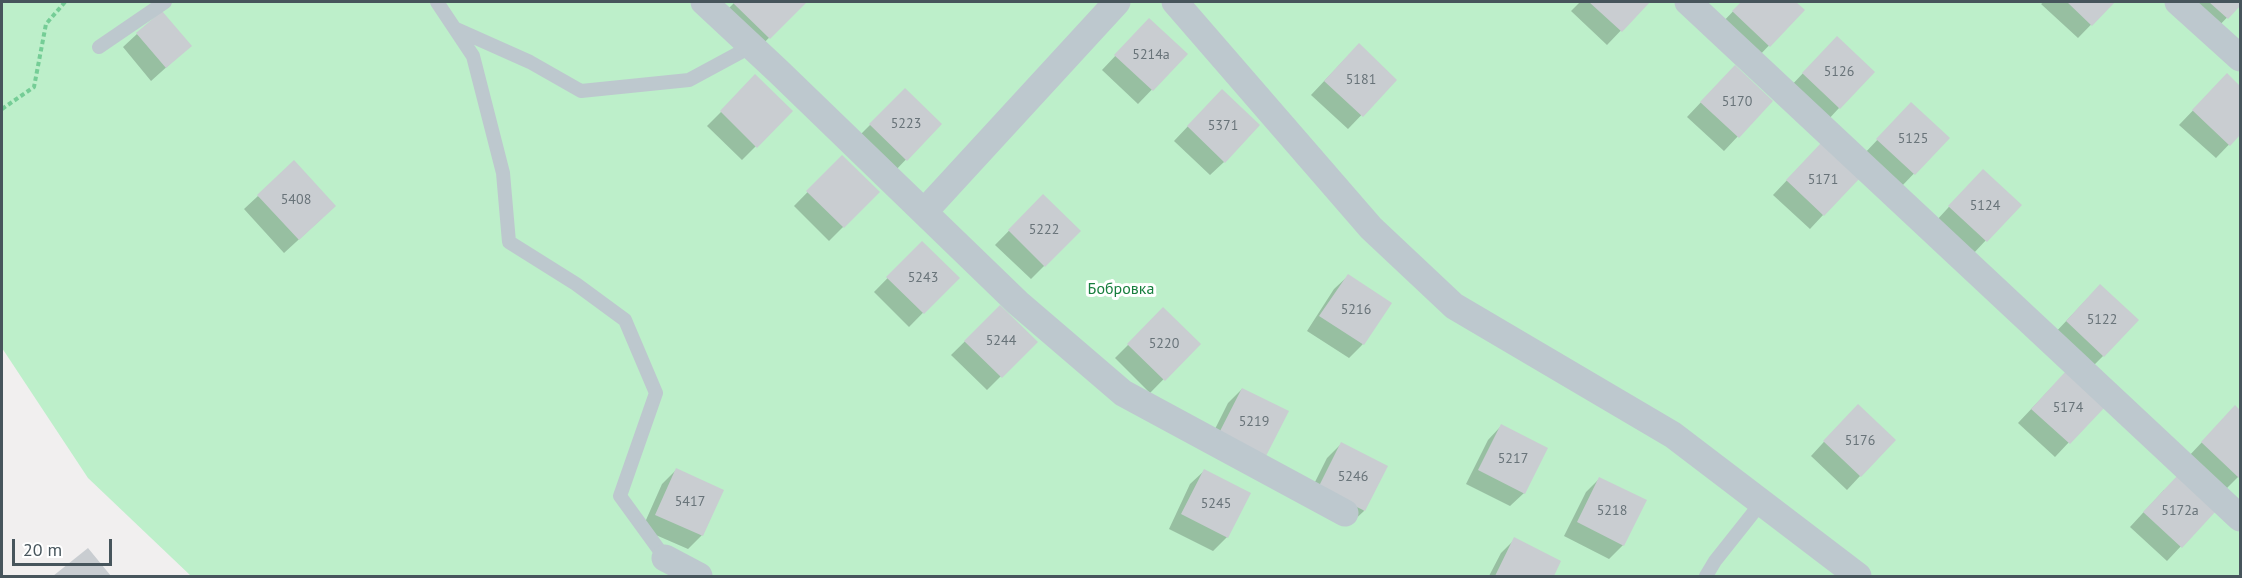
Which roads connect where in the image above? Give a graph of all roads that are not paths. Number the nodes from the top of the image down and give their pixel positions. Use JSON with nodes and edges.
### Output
{"nodes":[{"id":1,"x":165,"y":2,"type":"edge"},
{"id":2,"x":437,"y":2,"type":"edge"},
{"id":3,"x":704,"y":2,"type":"edge"},
{"id":4,"x":1117,"y":2,"type":"edge"},
{"id":5,"x":1174,"y":2,"type":"edge"},
{"id":6,"x":1688,"y":2,"type":"edge"},
{"id":7,"x":2178,"y":2,"type":"edge"},
{"id":8,"x":455,"y":29,"type":"junction"},
{"id":9,"x":752,"y":46,"type":"junction"},
{"id":10,"x":99,"y":47,"type":"dead end"},
{"id":11,"x":2241,"y":58,"type":"edge"},
{"id":12,"x":924,"y":212,"type":"junction"},
{"id":13,"x":1761,"y":503,"type":"junction"},
{"id":14,"x":1345,"y":513,"type":"dead end"},
{"id":15,"x":2241,"y":518,"type":"edge"},
{"id":16,"x":665,"y":558,"type":"joint"},
{"id":17,"x":699,"y":576,"type":"edge"},
{"id":18,"x":1706,"y":576,"type":"edge"},
{"id":19,"x":1858,"y":576,"type":"edge"}],
"edges":[{"from":1,"to":10,"type":"lane"},
{"from":2,"to":8,"type":"lane"},
{"from":3,"to":9,"type":"street"},
{"from":4,"to":12,"type":"street"},
{"from":5,"to":13,"type":"street"},
{"from":6,"to":15,"type":"street"},
{"from":7,"to":11,"type":"street"},
{"from":8,"to":9,"type":"lane"},
{"from":8,"to":16,"type":"lane"},
{"from":9,"to":12,"type":"street"},
{"from":12,"to":14,"type":"street"},
{"from":13,"to":18,"type":"lane"},
{"from":13,"to":19,"type":"street"},
{"from":16,"to":17,"type":"street"}]}
